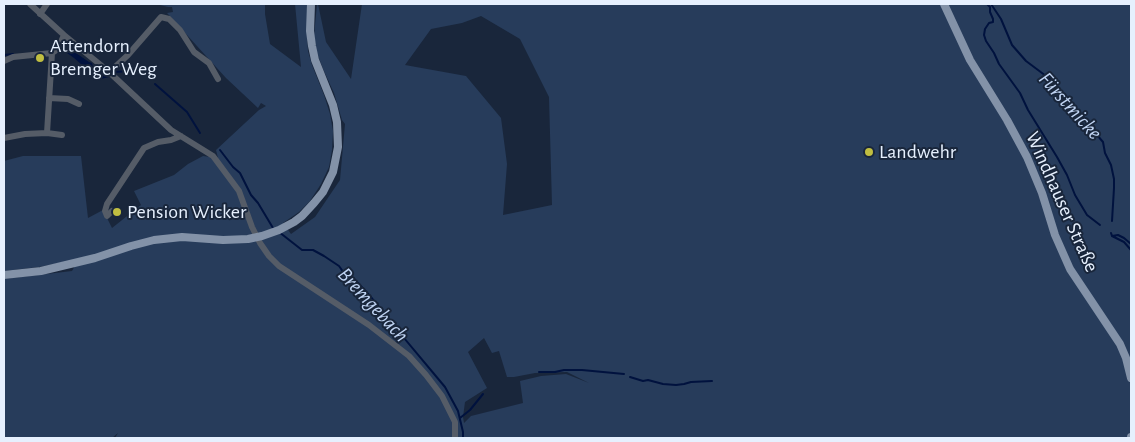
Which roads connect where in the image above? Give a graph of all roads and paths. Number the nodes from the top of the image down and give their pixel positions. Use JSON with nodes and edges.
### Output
{"nodes":[{"id":1,"x":30,"y":4,"type":"edge"},
{"id":2,"x":47,"y":4,"type":"edge"},
{"id":3,"x":311,"y":4,"type":"edge"},
{"id":4,"x":944,"y":4,"type":"edge"},
{"id":5,"x":40,"y":14,"type":"junction"},
{"id":6,"x":64,"y":35,"type":"junction"},
{"id":7,"x":52,"y":53,"type":"junction"},
{"id":8,"x":4,"y":61,"type":"edge"},
{"id":9,"x":110,"y":73,"type":"junction"},
{"id":10,"x":218,"y":79,"type":"dead end"},
{"id":11,"x":49,"y":98,"type":"junction"},
{"id":12,"x":79,"y":104,"type":"dead end"},
{"id":13,"x":48,"y":133,"type":"junction"},
{"id":14,"x":62,"y":135,"type":"dead end"},
{"id":15,"x":181,"y":136,"type":"junction"},
{"id":16,"x":4,"y":138,"type":"edge"},
{"id":17,"x":112,"y":211,"type":"dead end"},
{"id":18,"x":4,"y":275,"type":"edge"},
{"id":19,"x":1131,"y":378,"type":"edge"},
{"id":20,"x":455,"y":438,"type":"edge"}],
"edges":[{"from":1,"to":5,"type":"street"},
{"from":2,"to":5,"type":"street"},
{"from":3,"to":18,"type":"main road"},
{"from":4,"to":19,"type":"main road","name":"Windhauser Straße"},
{"from":5,"to":6,"type":"street"},
{"from":6,"to":7,"type":"street"},
{"from":6,"to":9,"type":"street"},
{"from":7,"to":8,"type":"street"},
{"from":7,"to":11,"type":"street"},
{"from":9,"to":10,"type":"street"},
{"from":9,"to":15,"type":"street"},
{"from":11,"to":12,"type":"street"},
{"from":11,"to":13,"type":"street"},
{"from":13,"to":14,"type":"street"},
{"from":13,"to":16,"type":"street"},
{"from":15,"to":17,"type":"street"},
{"from":15,"to":20,"type":"street"}]}
